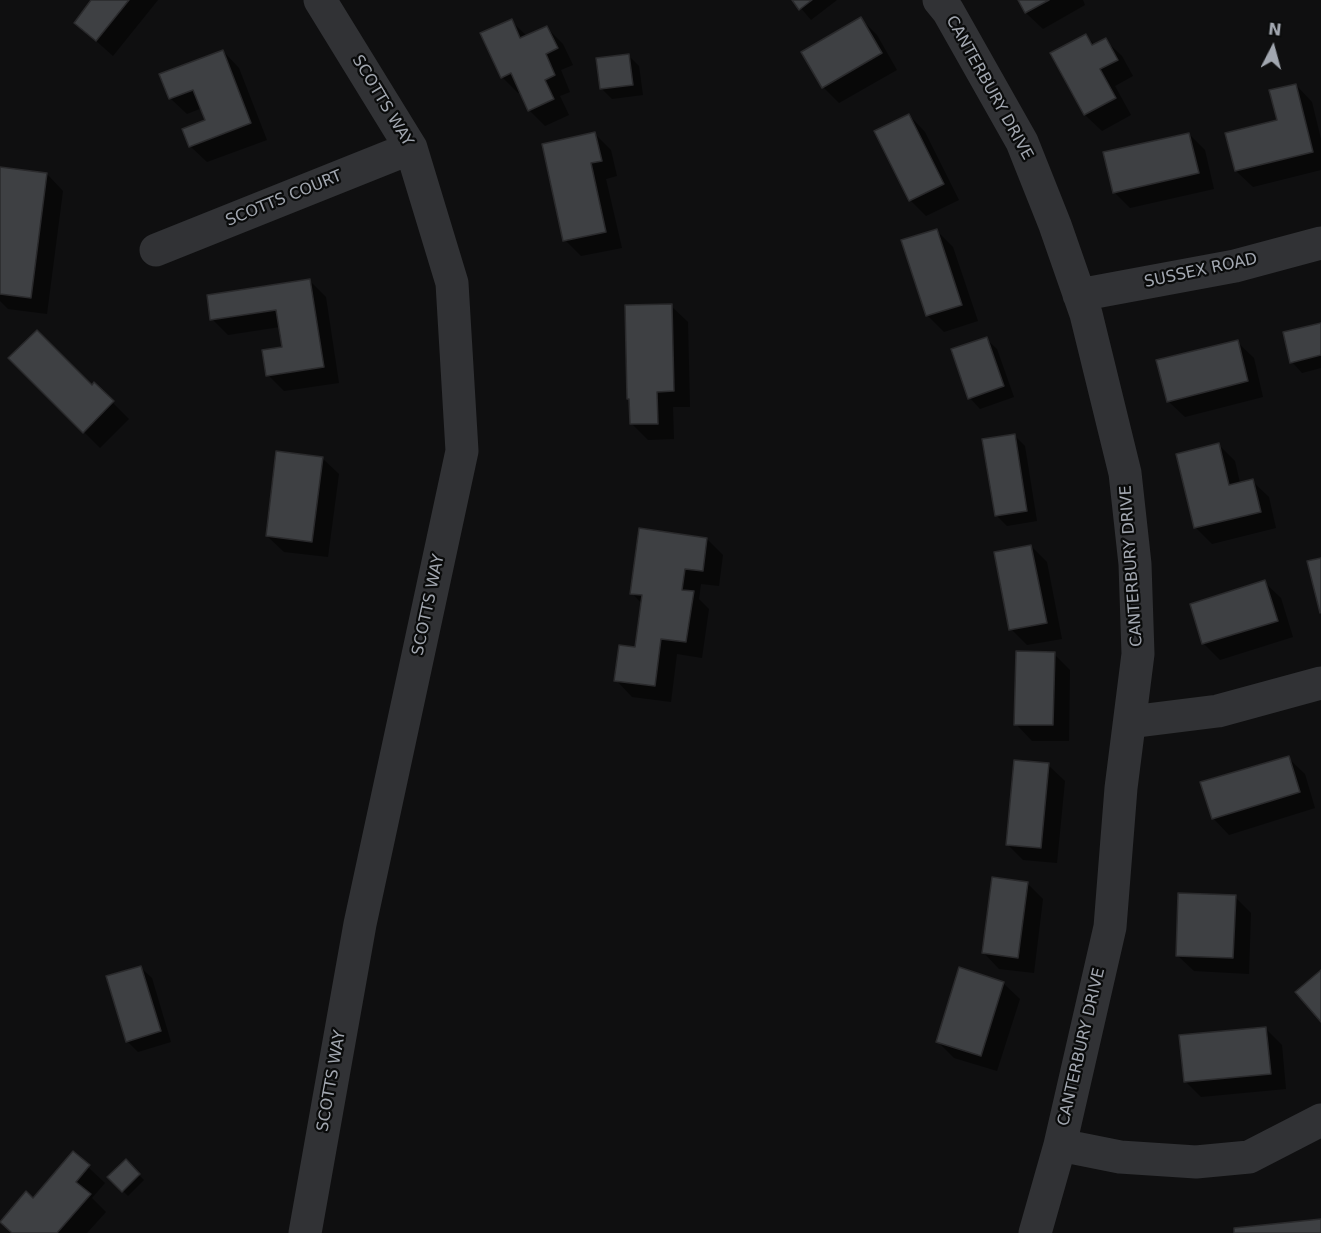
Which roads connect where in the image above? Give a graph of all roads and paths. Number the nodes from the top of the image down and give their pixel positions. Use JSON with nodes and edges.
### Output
{"nodes":[{"id":1,"x":320,"y":0,"type":"edge"},
{"id":2,"x":939,"y":0,"type":"edge"},
{"id":3,"x":411,"y":148,"type":"junction"},
{"id":4,"x":1321,"y":243,"type":"edge"},
{"id":5,"x":156,"y":250,"type":"dead end"},
{"id":6,"x":1079,"y":295,"type":"junction"},
{"id":7,"x":1321,"y":683,"type":"edge"},
{"id":8,"x":1130,"y":722,"type":"junction"},
{"id":9,"x":1321,"y":1119,"type":"edge"},
{"id":10,"x":1060,"y":1145,"type":"junction"},
{"id":11,"x":305,"y":1233,"type":"edge"},
{"id":12,"x":1035,"y":1233,"type":"edge"}],
"edges":[{"from":1,"to":3,"type":"street","name":"SCOTTS WAY"},
{"from":2,"to":6,"type":"street","name":"CANTERBURY DRIVE"},
{"from":3,"to":5,"type":"street","name":"SCOTTS COURT"},
{"from":3,"to":11,"type":"street","name":"SCOTTS WAY"},
{"from":4,"to":6,"type":"street","name":"SUSSEX ROAD"},
{"from":6,"to":8,"type":"street","name":"CANTERBURY DRIVE"},
{"from":7,"to":8,"type":"street"},
{"from":8,"to":10,"type":"street","name":"CANTERBURY DRIVE"},
{"from":9,"to":10,"type":"street"},
{"from":10,"to":12,"type":"street","name":"CANTERBURY DRIVE"}]}
